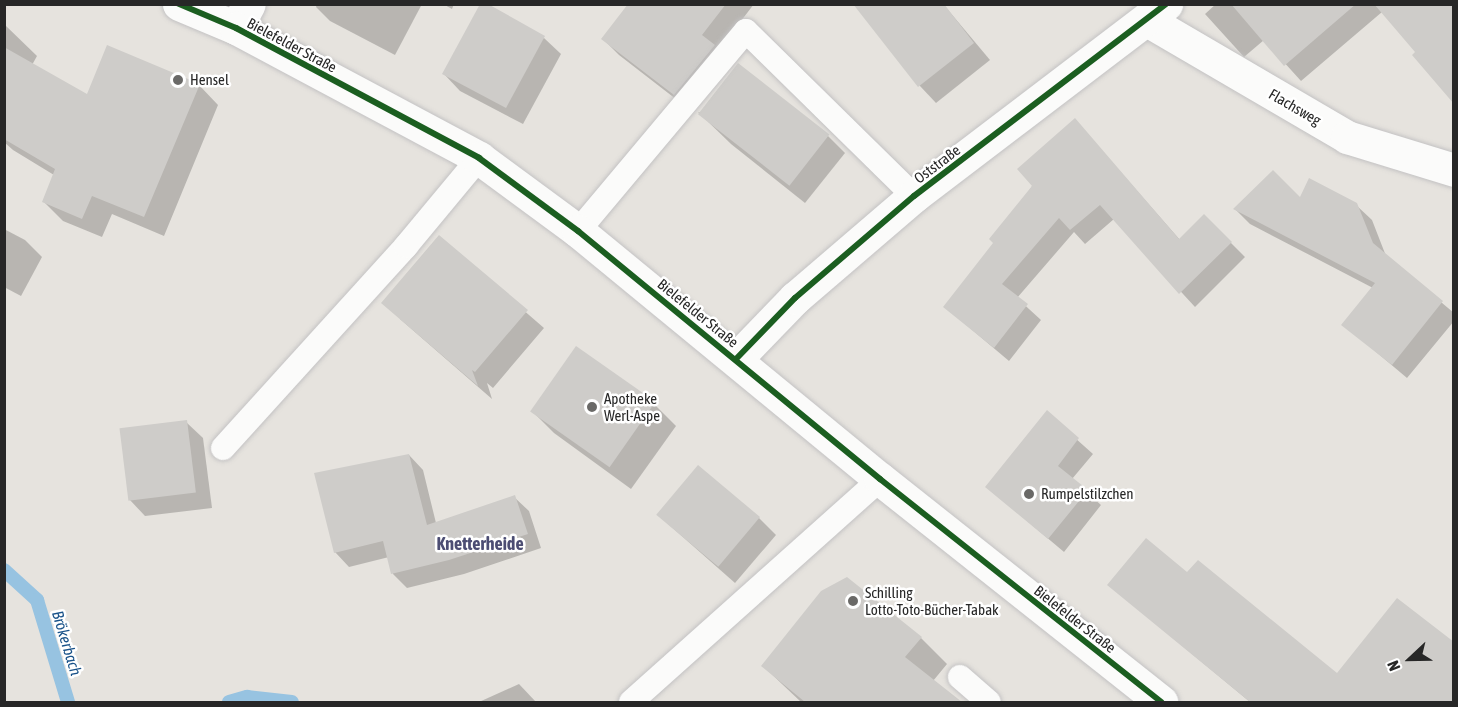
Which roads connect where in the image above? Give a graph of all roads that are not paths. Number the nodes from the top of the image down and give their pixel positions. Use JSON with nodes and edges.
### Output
{"nodes":[{"id":1,"x":179,"y":4,"type":"edge"},
{"id":2,"x":1156,"y":12,"type":"edge"},
{"id":3,"x":243,"y":16,"type":"edge"},
{"id":4,"x":479,"y":158,"type":"junction"},
{"id":5,"x":1454,"y":170,"type":"edge"},
{"id":6,"x":914,"y":196,"type":"junction"},
{"id":7,"x":578,"y":231,"type":"junction"},
{"id":8,"x":736,"y":359,"type":"junction"},
{"id":9,"x":223,"y":448,"type":"dead end"},
{"id":10,"x":880,"y":479,"type":"junction"},
{"id":11,"x":960,"y":677,"type":"dead end"},
{"id":12,"x":631,"y":702,"type":"edge"},
{"id":13,"x":988,"y":702,"type":"edge"},
{"id":14,"x":1161,"y":702,"type":"edge"}],
"edges":[{"from":1,"to":3,"type":"main road","name":"Bielefelder Straße"},
{"from":2,"to":5,"type":"main road","name":"Flachsweg"},
{"from":2,"to":6,"type":"main road","name":"Oststraße"},
{"from":3,"to":4,"type":"main road","name":"Bielefelder Straße"},
{"from":4,"to":7,"type":"main road","name":"Bielefelder Straße"},
{"from":4,"to":9,"type":"lane"},
{"from":6,"to":7,"type":"lane"},
{"from":6,"to":8,"type":"main road","name":"Oststraße"},
{"from":7,"to":8,"type":"main road","name":"Bielefelder Straße"},
{"from":8,"to":10,"type":"main road","name":"Bielefelder Straße"},
{"from":10,"to":12,"type":"lane"},
{"from":10,"to":14,"type":"main road","name":"Bielefelder Straße"},
{"from":11,"to":13,"type":"lane"}]}
